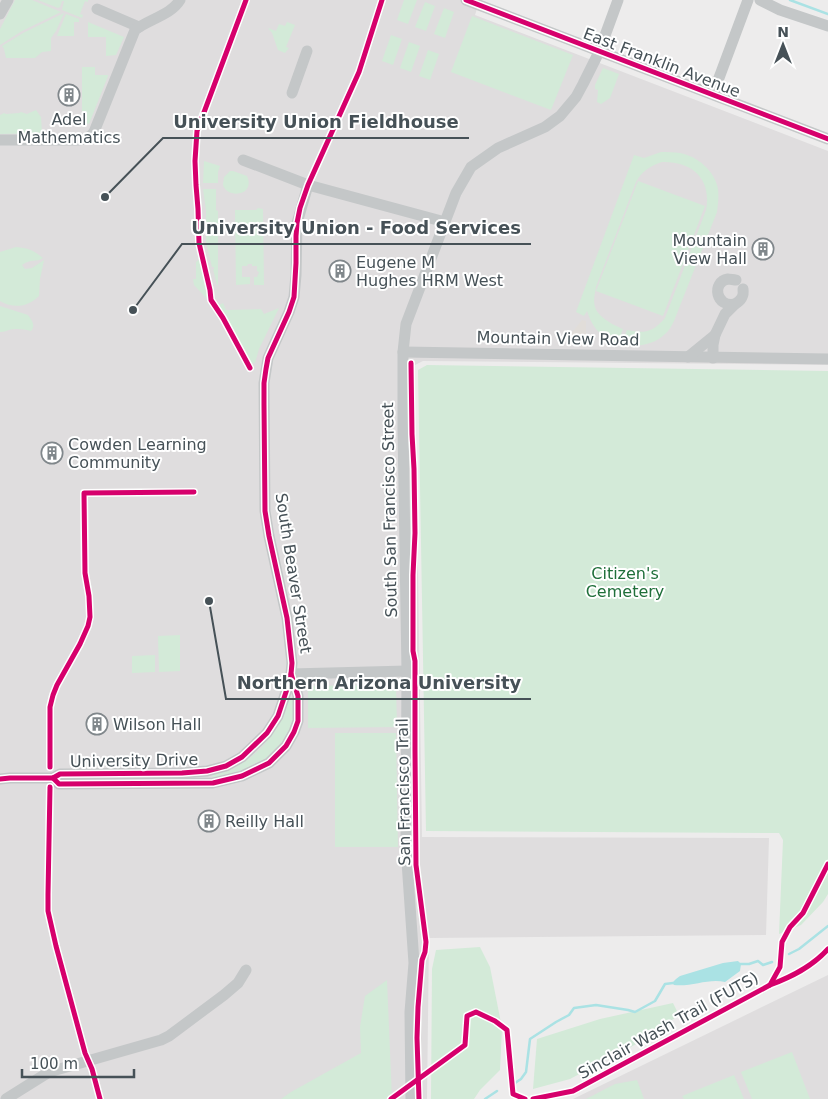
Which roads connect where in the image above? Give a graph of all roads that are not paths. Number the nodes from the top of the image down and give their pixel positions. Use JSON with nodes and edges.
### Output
{"nodes":[{"id":1,"x":8,"y":0,"type":"edge"},
{"id":2,"x":180,"y":0,"type":"edge"},
{"id":3,"x":466,"y":0,"type":"edge"},
{"id":4,"x":618,"y":0,"type":"edge"},
{"id":5,"x":748,"y":0,"type":"edge"},
{"id":6,"x":760,"y":0,"type":"edge"},
{"id":7,"x":489,"y":4,"type":"edge"},
{"id":8,"x":97,"y":9,"type":"dead end"},
{"id":9,"x":0,"y":14,"type":"edge"},
{"id":10,"x":828,"y":26,"type":"edge"},
{"id":11,"x":139,"y":27,"type":"junction"},
{"id":12,"x":307,"y":51,"type":"dead end"},
{"id":13,"x":599,"y":52,"type":"junction"},
{"id":14,"x":292,"y":93,"type":"dead end"},
{"id":15,"x":713,"y":94,"type":"junction"},
{"id":16,"x":827,"y":134,"type":"edge"},
{"id":17,"x":0,"y":140,"type":"edge"},
{"id":18,"x":243,"y":160,"type":"dead end"},
{"id":19,"x":308,"y":186,"type":"junction"},
{"id":20,"x":445,"y":222,"type":"junction"},
{"id":21,"x":721,"y":300,"type":"junction"},
{"id":22,"x":735,"y":304,"type":"junction"},
{"id":23,"x":725,"y":314,"type":"junction"},
{"id":24,"x":715,"y":335,"type":"junction"},
{"id":25,"x":403,"y":352,"type":"junction"},
{"id":26,"x":688,"y":357,"type":"junction"},
{"id":27,"x":713,"y":358,"type":"junction"},
{"id":28,"x":828,"y":359,"type":"edge"},
{"id":29,"x":408,"y":670,"type":"junction"},
{"id":30,"x":291,"y":674,"type":"junction"},
{"id":31,"x":52,"y":778,"type":"junction"},
{"id":32,"x":0,"y":779,"type":"edge"},
{"id":33,"x":246,"y":970,"type":"dead end"},
{"id":34,"x":6,"y":1099,"type":"edge"},
{"id":35,"x":411,"y":1099,"type":"edge"}],
"edges":[{"from":1,"to":9,"type":"street"},
{"from":2,"to":11,"type":"street"},
{"from":3,"to":7,"type":"street","name":"East Franklin Avenue"},
{"from":4,"to":13,"type":"street","name":"South San Francisco Street"},
{"from":5,"to":15,"type":"street"},
{"from":6,"to":10,"type":"street"},
{"from":7,"to":13,"type":"street","name":"East Franklin Avenue"},
{"from":8,"to":11,"type":"street"},
{"from":11,"to":17,"type":"street"},
{"from":12,"to":14,"type":"street"},
{"from":13,"to":15,"type":"street","name":"East Franklin Avenue"},
{"from":13,"to":20,"type":"street","name":"South San Francisco Street"},
{"from":15,"to":16,"type":"street","name":"East Franklin Avenue"},
{"from":18,"to":19,"type":"street"},
{"from":19,"to":20,"type":"street"},
{"from":19,"to":30,"type":"street","name":"South Beaver Street"},
{"from":20,"to":25,"type":"street","name":"South San Francisco Street"},
{"from":21,"to":22,"type":"street"},
{"from":21,"to":22,"type":"street"},
{"from":21,"to":23,"type":"street"},
{"from":22,"to":23,"type":"street"},
{"from":23,"to":24,"type":"street"},
{"from":24,"to":26,"type":"street"},
{"from":24,"to":27,"type":"street"},
{"from":25,"to":26,"type":"street","name":"Mountain View Road"},
{"from":25,"to":29,"type":"street","name":"South San Francisco Street"},
{"from":26,"to":27,"type":"street","name":"Mountain View Road"},
{"from":27,"to":28,"type":"street","name":"Mountain View Road"},
{"from":29,"to":30,"type":"street"},
{"from":29,"to":35,"type":"street","name":"South San Francisco Street"},
{"from":30,"to":31,"type":"street","name":"University Drive"},
{"from":30,"to":31,"type":"street","name":"University Drive"},
{"from":31,"to":32,"type":"street","name":"University Drive"},
{"from":33,"to":34,"type":"street"}]}
